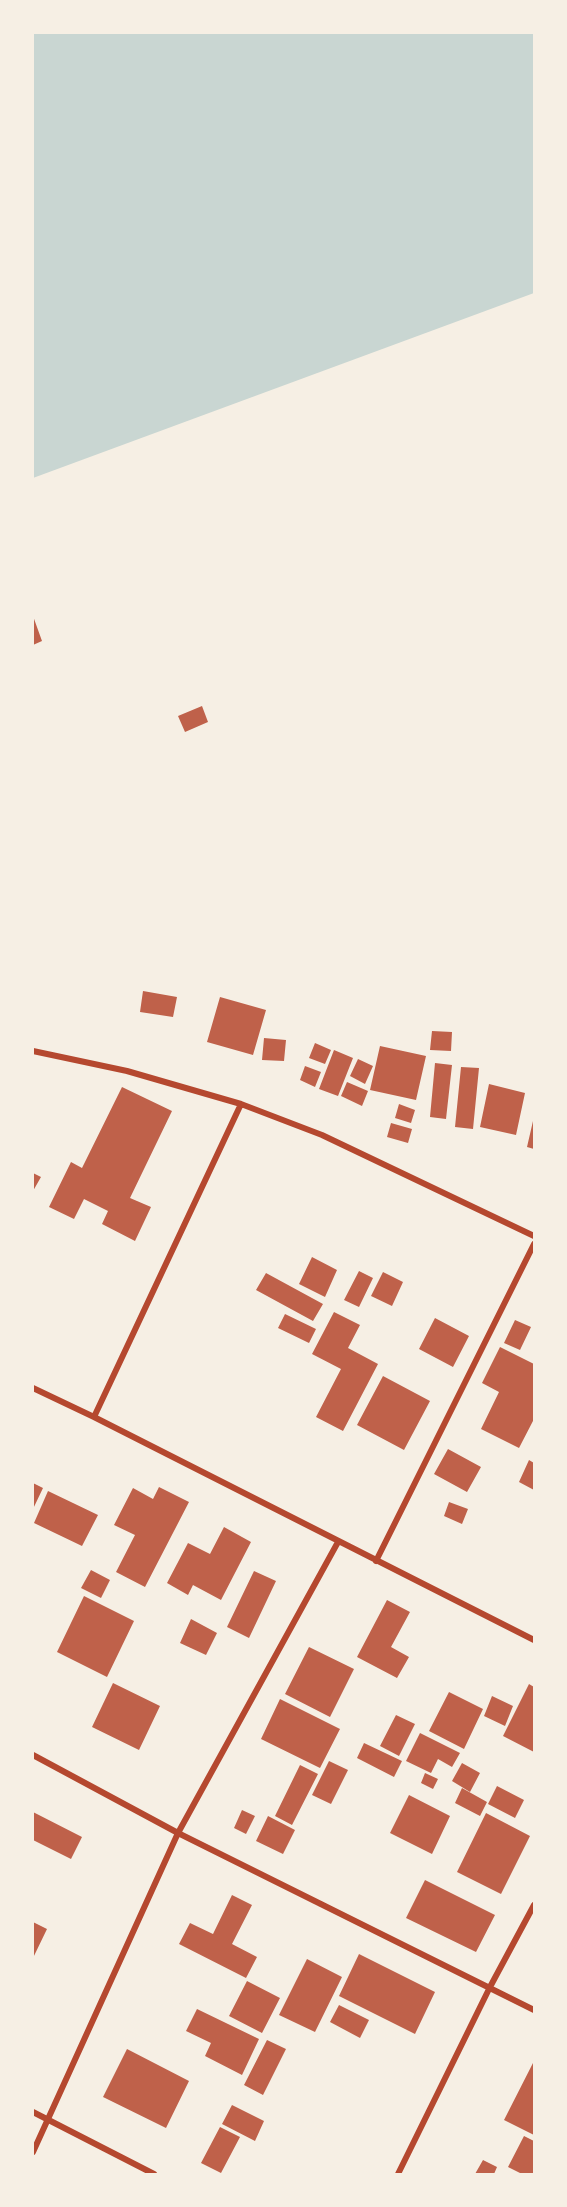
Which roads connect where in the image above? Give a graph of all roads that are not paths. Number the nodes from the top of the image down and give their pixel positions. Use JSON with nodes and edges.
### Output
{"nodes":[{"id":1,"x":33,"y":1051,"type":"edge"},
{"id":2,"x":241,"y":1104,"type":"junction"},
{"id":3,"x":534,"y":1236,"type":"edge"},
{"id":4,"x":534,"y":1244,"type":"edge"},
{"id":5,"x":33,"y":1388,"type":"edge"},
{"id":6,"x":94,"y":1417,"type":"junction"},
{"id":7,"x":338,"y":1542,"type":"junction"},
{"id":8,"x":376,"y":1562,"type":"junction"},
{"id":9,"x":534,"y":1640,"type":"edge"},
{"id":10,"x":33,"y":1755,"type":"edge"},
{"id":11,"x":178,"y":1833,"type":"junction"},
{"id":12,"x":534,"y":1905,"type":"edge"},
{"id":13,"x":490,"y":1987,"type":"junction"},
{"id":14,"x":534,"y":2010,"type":"edge"},
{"id":15,"x":33,"y":2112,"type":"edge"},
{"id":16,"x":49,"y":2120,"type":"junction"},
{"id":17,"x":33,"y":2152,"type":"edge"},
{"id":18,"x":154,"y":2174,"type":"edge"},
{"id":19,"x":398,"y":2174,"type":"edge"}],
"edges":[{"from":1,"to":2,"type":"street"},
{"from":2,"to":3,"type":"street"},
{"from":2,"to":6,"type":"street"},
{"from":4,"to":8,"type":"street"},
{"from":5,"to":6,"type":"street"},
{"from":6,"to":7,"type":"street"},
{"from":7,"to":8,"type":"street"},
{"from":7,"to":11,"type":"street"},
{"from":8,"to":9,"type":"street"},
{"from":10,"to":11,"type":"street"},
{"from":11,"to":13,"type":"street"},
{"from":11,"to":16,"type":"street"},
{"from":12,"to":13,"type":"street"},
{"from":13,"to":14,"type":"street"},
{"from":13,"to":19,"type":"street"},
{"from":15,"to":16,"type":"street"},
{"from":16,"to":17,"type":"street"},
{"from":16,"to":18,"type":"street"}]}
